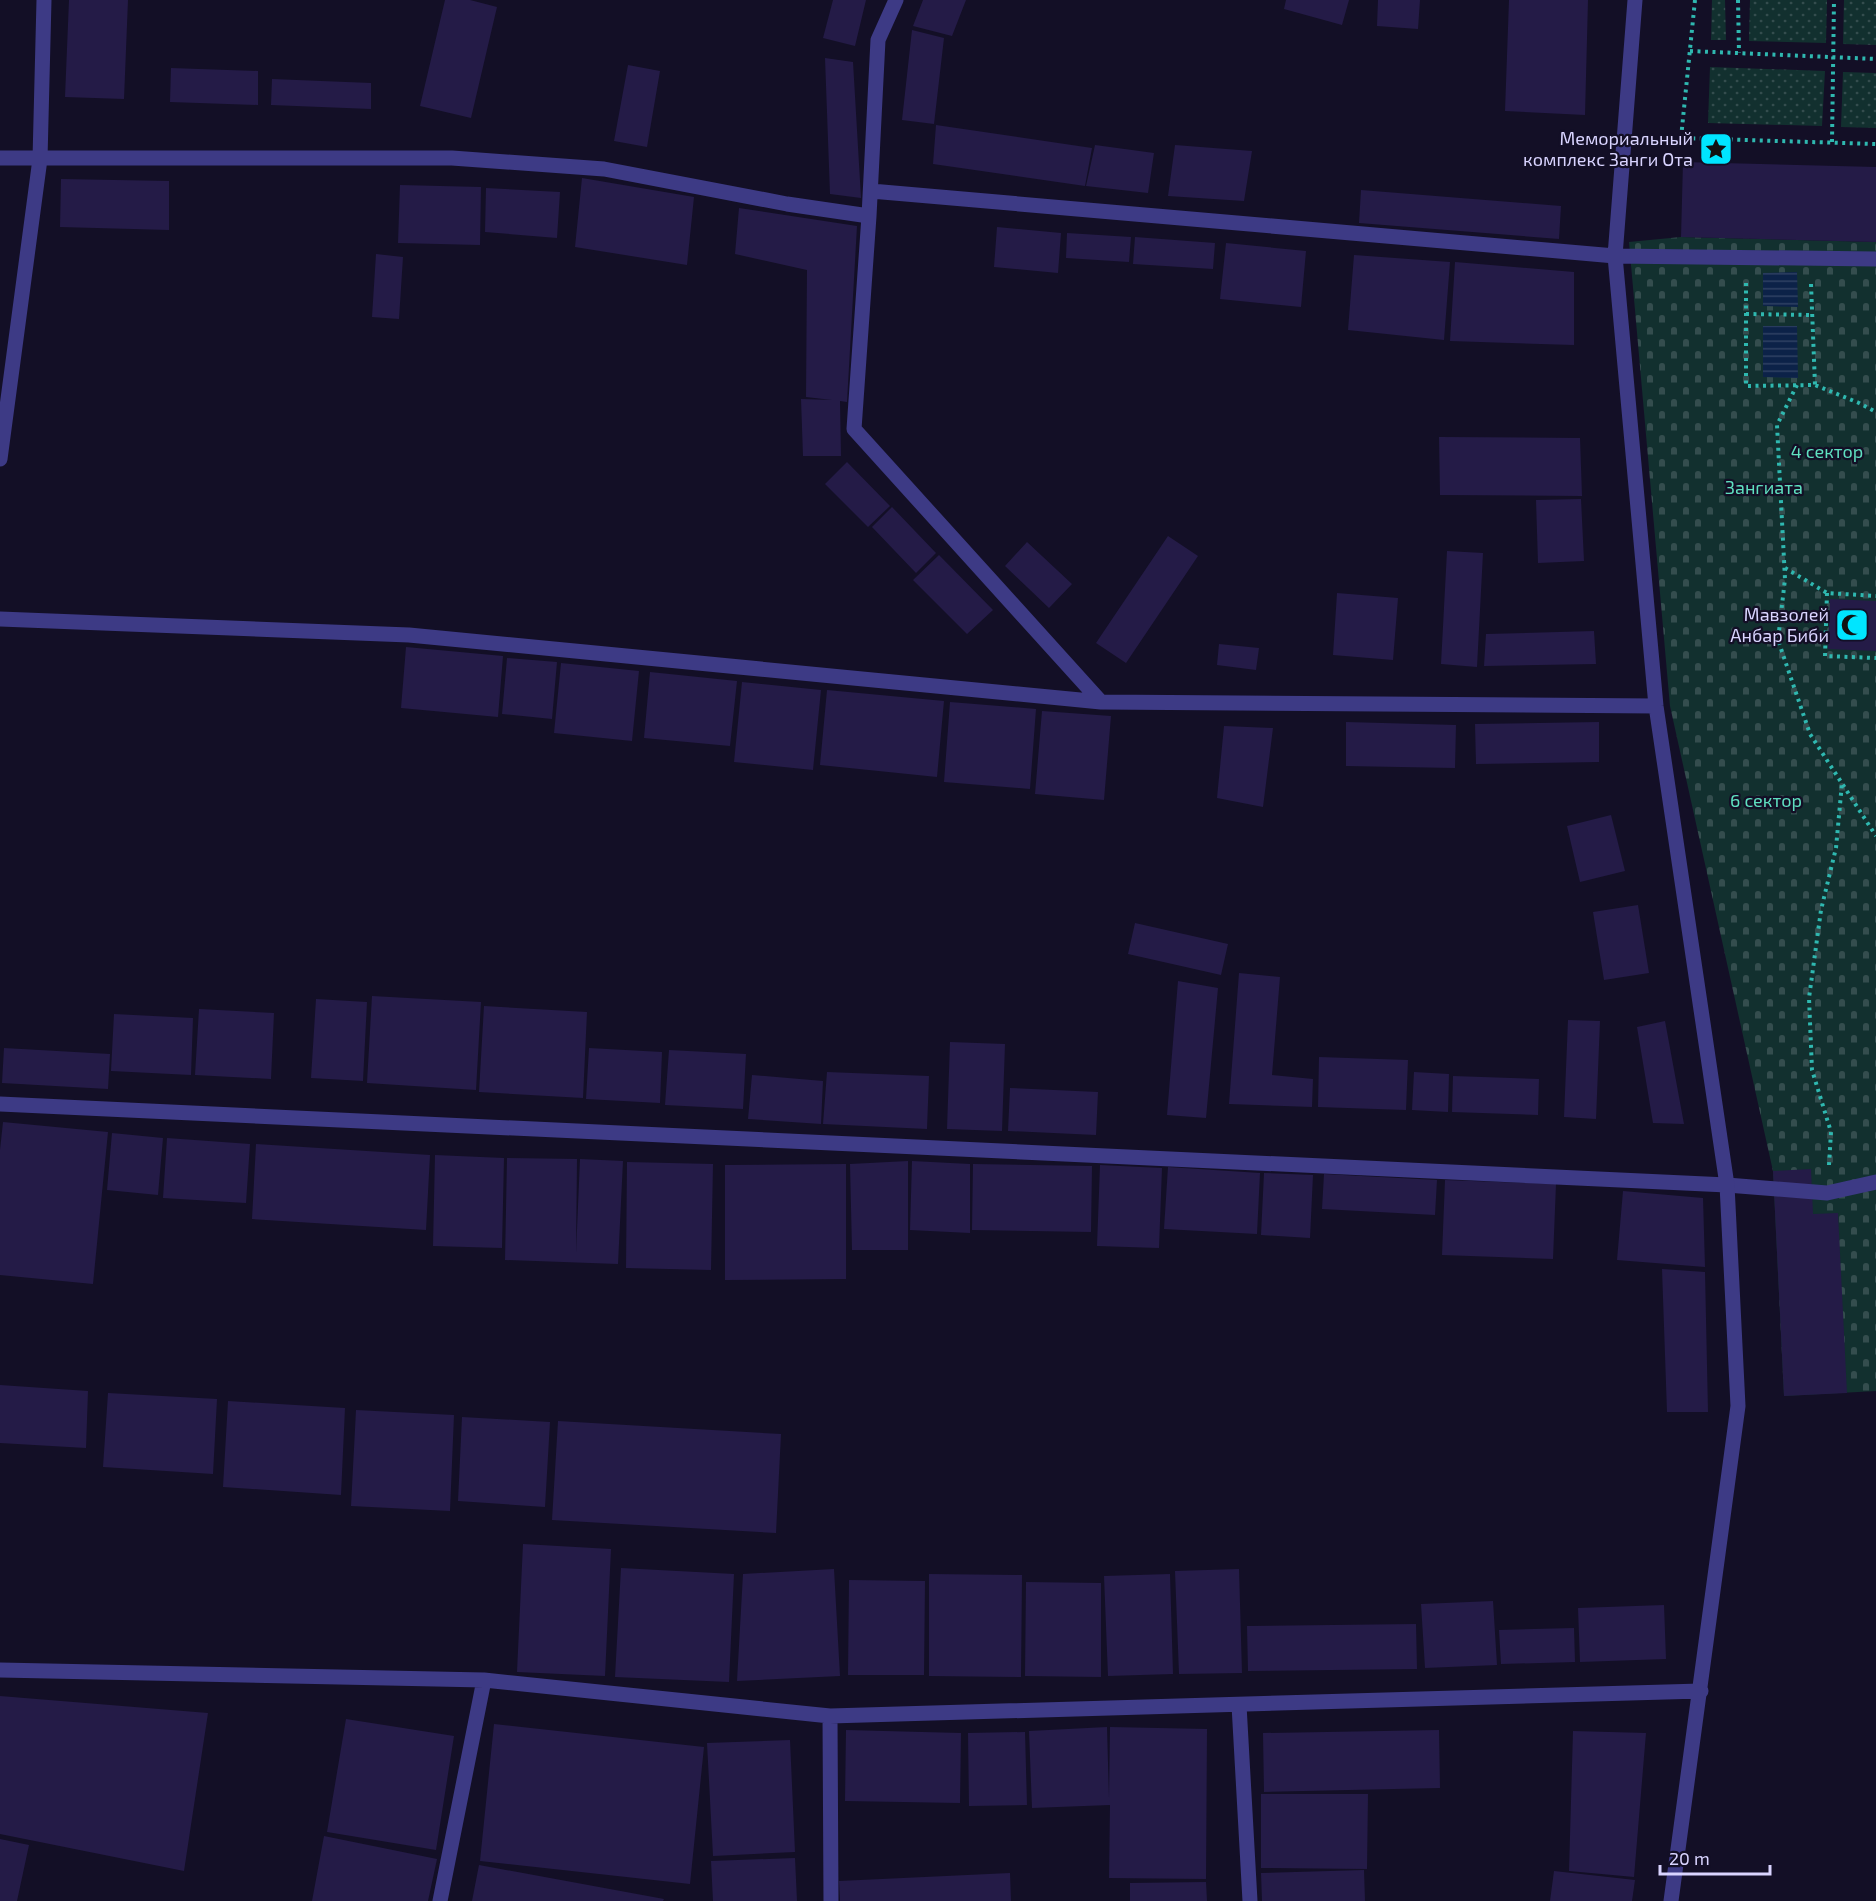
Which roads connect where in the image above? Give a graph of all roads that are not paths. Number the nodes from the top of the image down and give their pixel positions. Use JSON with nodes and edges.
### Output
{"nodes":[{"id":1,"x":44,"y":0,"type":"edge"},
{"id":2,"x":896,"y":0,"type":"edge"},
{"id":3,"x":1635,"y":0,"type":"edge"},
{"id":4,"x":0,"y":158,"type":"edge"},
{"id":5,"x":40,"y":159,"type":"junction"},
{"id":6,"x":871,"y":190,"type":"junction"},
{"id":7,"x":869,"y":216,"type":"junction"},
{"id":8,"x":1615,"y":256,"type":"junction"},
{"id":9,"x":1876,"y":259,"type":"edge"},
{"id":10,"x":0,"y":459,"type":"edge"},
{"id":11,"x":0,"y":619,"type":"edge"},
{"id":12,"x":1101,"y":702,"type":"junction"},
{"id":13,"x":1656,"y":706,"type":"junction"},
{"id":14,"x":0,"y":1104,"type":"edge"},
{"id":15,"x":1876,"y":1182,"type":"edge"},
{"id":16,"x":1727,"y":1185,"type":"junction"},
{"id":17,"x":0,"y":1670,"type":"edge"},
{"id":18,"x":484,"y":1680,"type":"junction"},
{"id":19,"x":1701,"y":1691,"type":"junction"},
{"id":20,"x":1239,"y":1705,"type":"junction"},
{"id":21,"x":830,"y":1716,"type":"junction"},
{"id":22,"x":440,"y":1901,"type":"edge"},
{"id":23,"x":831,"y":1901,"type":"edge"},
{"id":24,"x":1250,"y":1901,"type":"edge"},
{"id":25,"x":1671,"y":1901,"type":"edge"}],
"edges":[{"from":1,"to":5,"type":"street"},
{"from":2,"to":6,"type":"street"},
{"from":3,"to":8,"type":"street"},
{"from":4,"to":5,"type":"street"},
{"from":5,"to":7,"type":"street"},
{"from":5,"to":10,"type":"street"},
{"from":6,"to":7,"type":"street"},
{"from":6,"to":8,"type":"street"},
{"from":7,"to":12,"type":"street"},
{"from":8,"to":9,"type":"street"},
{"from":8,"to":13,"type":"street"},
{"from":11,"to":12,"type":"street"},
{"from":12,"to":13,"type":"street"},
{"from":13,"to":16,"type":"street"},
{"from":14,"to":16,"type":"street"},
{"from":15,"to":16,"type":"street"},
{"from":16,"to":19,"type":"street"},
{"from":17,"to":18,"type":"street"},
{"from":18,"to":21,"type":"street"},
{"from":18,"to":22,"type":"street"},
{"from":19,"to":20,"type":"street"},
{"from":19,"to":25,"type":"street"},
{"from":20,"to":21,"type":"street"},
{"from":20,"to":24,"type":"street"},
{"from":21,"to":23,"type":"street"}]}
